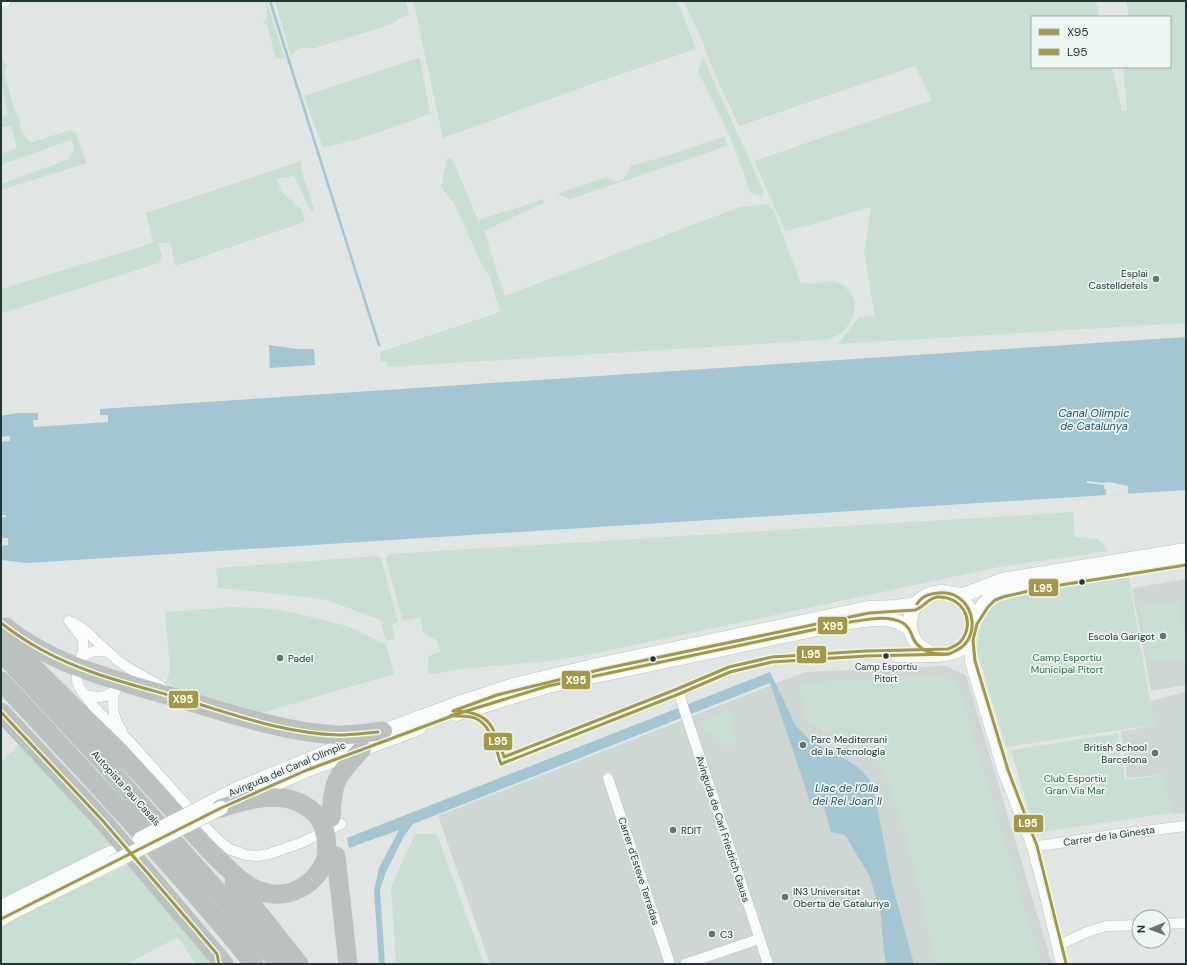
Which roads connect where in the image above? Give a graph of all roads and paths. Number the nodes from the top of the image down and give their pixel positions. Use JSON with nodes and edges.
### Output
{"nodes":[{"id":1,"x":6,"y":1,"type":"edge"},
{"id":2,"x":1,"y":3,"type":"edge"},
{"id":3,"x":1186,"y":550,"type":"edge"},
{"id":4,"x":1186,"y":560,"type":"edge"},
{"id":5,"x":954,"y":594,"type":"junction"},
{"id":6,"x":916,"y":604,"type":"junction"},
{"id":7,"x":972,"y":622,"type":"junction"},
{"id":8,"x":1,"y":623,"type":"edge"},
{"id":9,"x":1,"y":633,"type":"edge"},
{"id":10,"x":912,"y":634,"type":"junction"},
{"id":11,"x":968,"y":639,"type":"junction"},
{"id":12,"x":1,"y":652,"type":"edge"},
{"id":13,"x":953,"y":652,"type":"junction"},
{"id":14,"x":111,"y":654,"type":"junction"},
{"id":15,"x":938,"y":655,"type":"junction"},
{"id":16,"x":79,"y":662,"type":"junction"},
{"id":17,"x":119,"y":662,"type":"junction"},
{"id":18,"x":970,"y":662,"type":"junction"},
{"id":19,"x":1,"y":681,"type":"edge"},
{"id":20,"x":117,"y":685,"type":"junction"},
{"id":21,"x":84,"y":694,"type":"junction"},
{"id":22,"x":680,"y":698,"type":"dead end"},
{"id":23,"x":186,"y":700,"type":"junction"},
{"id":24,"x":1,"y":712,"type":"edge"},
{"id":25,"x":383,"y":731,"type":"junction"},
{"id":26,"x":130,"y":742,"type":"junction"},
{"id":27,"x":362,"y":749,"type":"junction"},
{"id":28,"x":608,"y":778,"type":"dead end"},
{"id":29,"x":213,"y":806,"type":"junction"},
{"id":30,"x":330,"y":820,"type":"junction"},
{"id":31,"x":1186,"y":826,"type":"edge"},
{"id":32,"x":1032,"y":847,"type":"junction"},
{"id":33,"x":207,"y":848,"type":"junction"},
{"id":34,"x":111,"y":858,"type":"junction"},
{"id":35,"x":331,"y":858,"type":"junction"},
{"id":36,"x":1,"y":907,"type":"edge"},
{"id":37,"x":1,"y":919,"type":"edge"},
{"id":38,"x":1186,"y":923,"type":"edge"},
{"id":39,"x":1171,"y":924,"type":"edge"},
{"id":40,"x":1131,"y":925,"type":"edge"},
{"id":41,"x":760,"y":939,"type":"junction"},
{"id":42,"x":1057,"y":946,"type":"junction"},
{"id":43,"x":220,"y":961,"type":"edge"},
{"id":44,"x":254,"y":964,"type":"edge"},
{"id":45,"x":279,"y":964,"type":"edge"},
{"id":46,"x":299,"y":964,"type":"edge"},
{"id":47,"x":348,"y":964,"type":"edge"},
{"id":48,"x":670,"y":964,"type":"edge"},
{"id":49,"x":685,"y":964,"type":"edge"},
{"id":50,"x":768,"y":964,"type":"edge"},
{"id":51,"x":1061,"y":964,"type":"edge"}],
"edges":[{"from":1,"to":2,"type":"street"},
{"from":3,"to":5,"type":"street"},
{"from":4,"to":7,"type":"street"},
{"from":5,"to":6,"type":"street"},
{"from":5,"to":7,"type":"street"},
{"from":6,"to":10,"type":"street"},
{"from":6,"to":25,"type":"street","name":"Avinguda del Canal Olímpic"},
{"from":7,"to":11,"type":"street"},
{"from":8,"to":16,"type":"highway"},
{"from":9,"to":33,"type":"highway"},
{"from":10,"to":15,"type":"street"},
{"from":10,"to":15,"type":"street"},
{"from":10,"to":27,"type":"street","name":"Avinguda del Canal Olímpic"},
{"from":11,"to":13,"type":"street"},
{"from":11,"to":18,"type":"street"},
{"from":12,"to":45,"type":"highway","name":"Autopista Pau Casals"},
{"from":13,"to":15,"type":"street"},
{"from":13,"to":18,"type":"street"},
{"from":14,"to":16,"type":"street"},
{"from":14,"to":16,"type":"street"},
{"from":14,"to":17,"type":"street"},
{"from":16,"to":20,"type":"highway"},
{"from":16,"to":21,"type":"street"},
{"from":17,"to":20,"type":"street"},
{"from":17,"to":23,"type":"street"},
{"from":18,"to":32,"type":"street"},
{"from":19,"to":44,"type":"highway","name":"Autopista Pau Casals"},
{"from":20,"to":21,"type":"street"},
{"from":20,"to":23,"type":"highway"},
{"from":20,"to":26,"type":"street"},
{"from":21,"to":26,"type":"street"},
{"from":22,"to":41,"type":"street","name":"Avinguda de Carl Friedrich Gauss"},
{"from":23,"to":25,"type":"highway"},
{"from":24,"to":43,"type":"highway"},
{"from":25,"to":29,"type":"street","name":"Avinguda del Canal Olímpic"},
{"from":26,"to":30,"type":"street"},
{"from":27,"to":29,"type":"street","name":"Avinguda del Canal Olímpic"},
{"from":27,"to":30,"type":"highway"},
{"from":28,"to":48,"type":"street","name":"Carrer d'Esteve Terradas"},
{"from":29,"to":30,"type":"highway"},
{"from":29,"to":34,"type":"street","name":"Avinguda del Canal Olímpic","bridge":true},
{"from":30,"to":35,"type":"highway","bridge":true},
{"from":31,"to":32,"type":"street","name":"Carrer de la Ginesta"},
{"from":32,"to":42,"type":"street"},
{"from":33,"to":35,"type":"highway"},
{"from":33,"to":46,"type":"highway"},
{"from":34,"to":36,"type":"street","name":"Avinguda del Canal Olímpic"},
{"from":34,"to":37,"type":"street","name":"Avinguda del Canal Olímpic"},
{"from":35,"to":47,"type":"highway"},
{"from":38,"to":39,"type":"street"},
{"from":40,"to":42,"type":"street"},
{"from":41,"to":49,"type":"street"},
{"from":41,"to":50,"type":"street","name":"Avinguda de Carl Friedrich Gauss"},
{"from":42,"to":51,"type":"street"}]}
